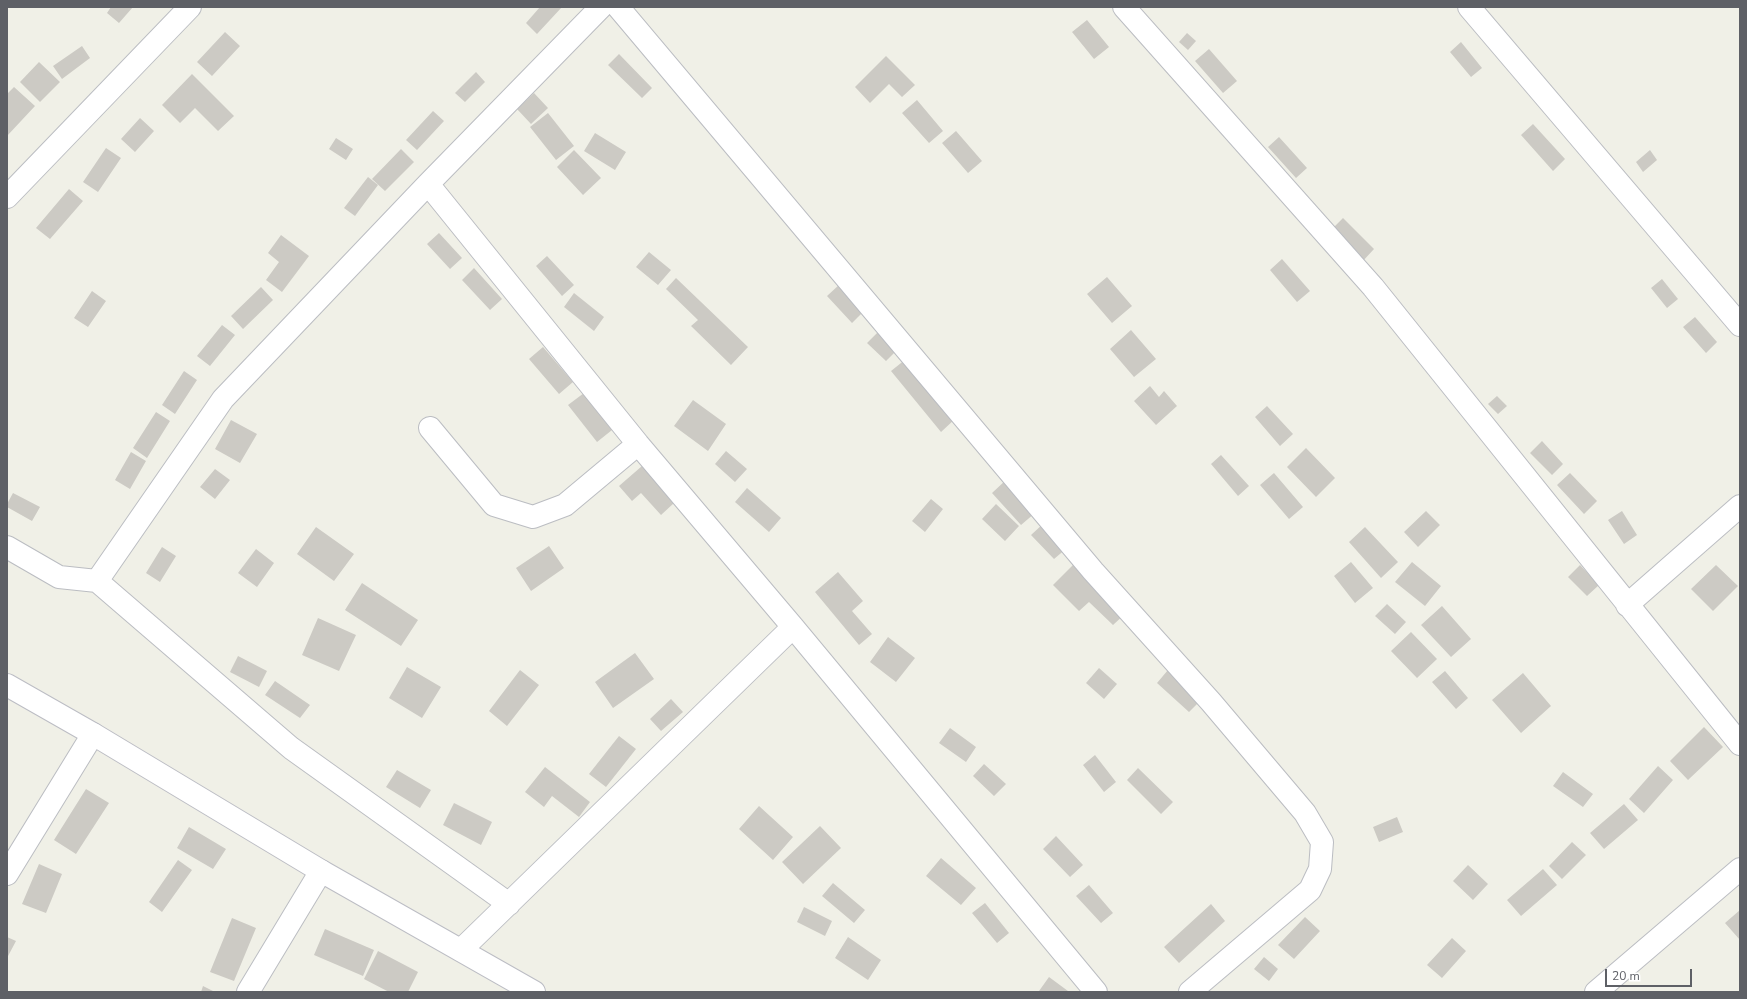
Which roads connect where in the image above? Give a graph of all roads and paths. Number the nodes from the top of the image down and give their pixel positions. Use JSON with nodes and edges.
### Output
{"nodes":[{"id":1,"x":190,"y":7,"type":"edge"},
{"id":2,"x":601,"y":7,"type":"edge"},
{"id":3,"x":618,"y":7,"type":"edge"},
{"id":4,"x":1124,"y":7,"type":"edge"},
{"id":5,"x":1470,"y":7,"type":"edge"},
{"id":6,"x":428,"y":184,"type":"junction"},
{"id":7,"x":7,"y":197,"type":"edge"},
{"id":8,"x":1740,"y":325,"type":"edge"},
{"id":9,"x":430,"y":428,"type":"dead end"},
{"id":10,"x":638,"y":444,"type":"junction"},
{"id":11,"x":1740,"y":506,"type":"edge"},
{"id":12,"x":7,"y":546,"type":"edge"},
{"id":13,"x":97,"y":581,"type":"junction"},
{"id":14,"x":1627,"y":605,"type":"junction"},
{"id":15,"x":793,"y":627,"type":"junction"},
{"id":16,"x":7,"y":685,"type":"edge"},
{"id":17,"x":93,"y":734,"type":"junction"},
{"id":18,"x":1740,"y":744,"type":"edge"},
{"id":19,"x":1740,"y":870,"type":"edge"},
{"id":20,"x":321,"y":871,"type":"junction"},
{"id":21,"x":7,"y":874,"type":"edge"},
{"id":22,"x":509,"y":904,"type":"junction"},
{"id":23,"x":461,"y":950,"type":"junction"},
{"id":24,"x":248,"y":992,"type":"edge"},
{"id":25,"x":534,"y":992,"type":"edge"},
{"id":26,"x":1096,"y":992,"type":"edge"},
{"id":27,"x":1190,"y":992,"type":"edge"},
{"id":28,"x":1596,"y":992,"type":"edge"}],
"edges":[{"from":1,"to":7,"type":"street"},
{"from":2,"to":6,"type":"street"},
{"from":3,"to":27,"type":"street"},
{"from":4,"to":14,"type":"street"},
{"from":5,"to":8,"type":"street"},
{"from":6,"to":10,"type":"street"},
{"from":6,"to":13,"type":"street"},
{"from":9,"to":10,"type":"street"},
{"from":10,"to":15,"type":"street"},
{"from":11,"to":14,"type":"street"},
{"from":12,"to":13,"type":"street"},
{"from":13,"to":22,"type":"street"},
{"from":14,"to":18,"type":"street"},
{"from":15,"to":22,"type":"street"},
{"from":15,"to":26,"type":"street"},
{"from":16,"to":17,"type":"street"},
{"from":17,"to":20,"type":"street"},
{"from":17,"to":21,"type":"street"},
{"from":19,"to":28,"type":"street"},
{"from":20,"to":23,"type":"street"},
{"from":20,"to":24,"type":"street"},
{"from":22,"to":23,"type":"street"},
{"from":23,"to":25,"type":"street"}]}
